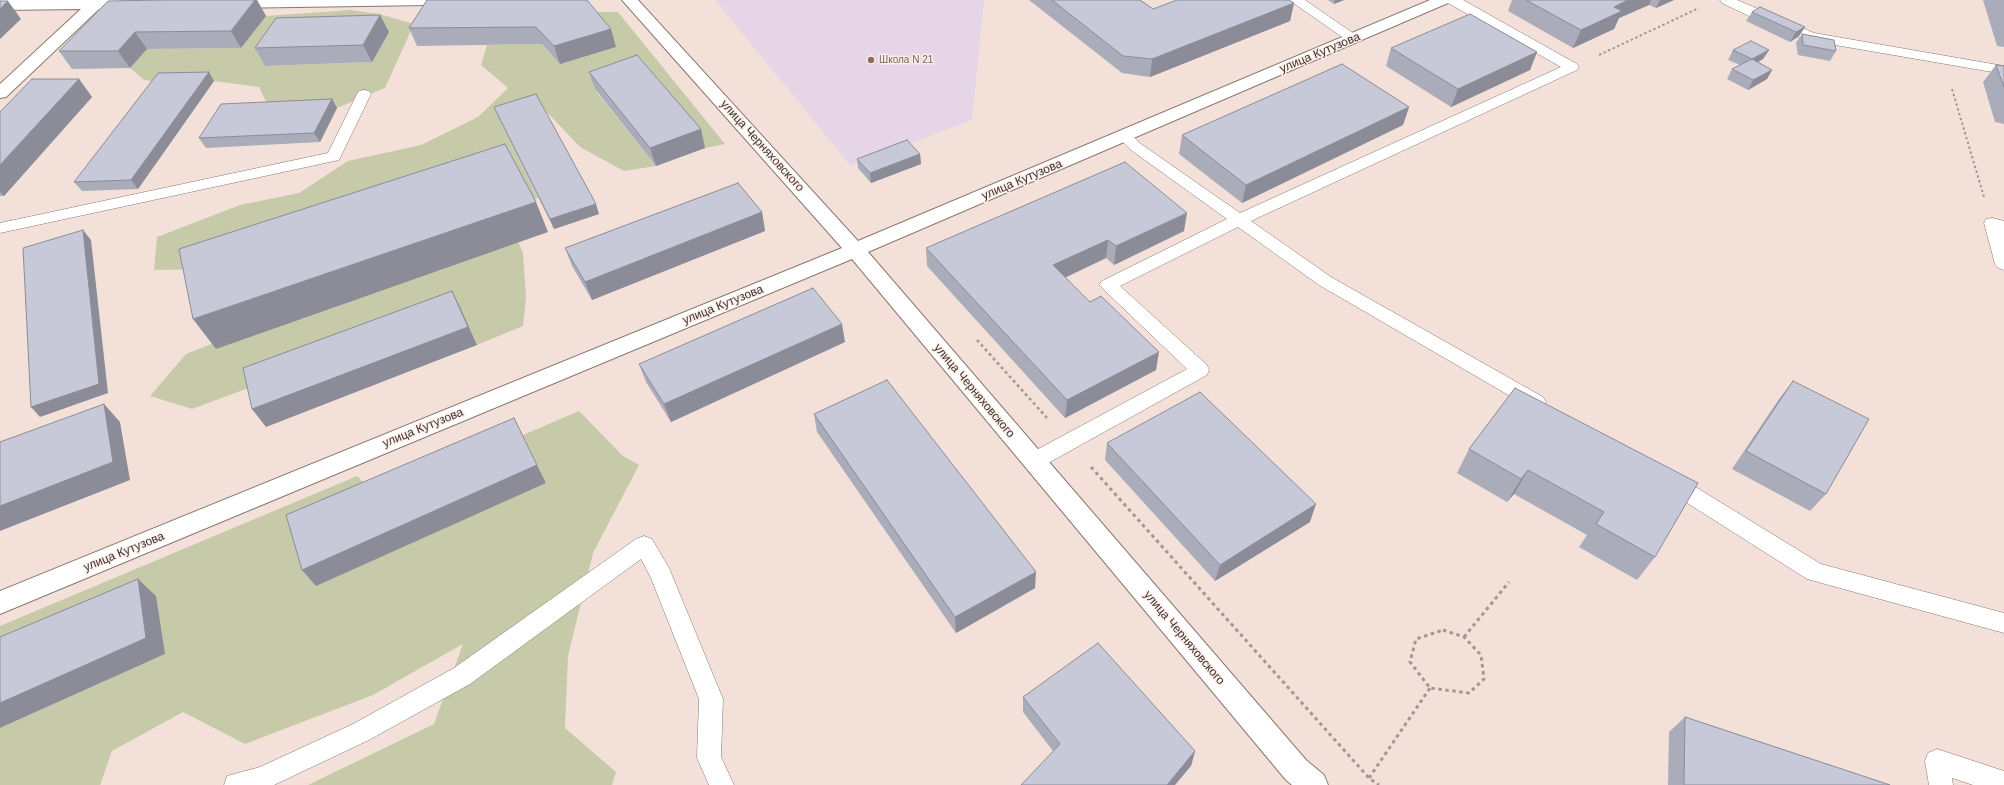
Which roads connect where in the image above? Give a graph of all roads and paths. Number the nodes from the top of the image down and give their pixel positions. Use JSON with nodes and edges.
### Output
{"nodes":[{"id":1,"x":429,"y":0,"type":"edge"},
{"id":2,"x":630,"y":0,"type":"edge"},
{"id":3,"x":1296,"y":0,"type":"edge"},
{"id":4,"x":1443,"y":0,"type":"edge"},
{"id":5,"x":1453,"y":0,"type":"edge"},
{"id":6,"x":1727,"y":0,"type":"edge"},
{"id":7,"x":136,"y":2,"type":"edge"},
{"id":8,"x":216,"y":3,"type":"edge"},
{"id":9,"x":95,"y":4,"type":"junction"},
{"id":10,"x":0,"y":6,"type":"edge"},
{"id":11,"x":1702,"y":7,"type":"dead end"},
{"id":12,"x":1354,"y":38,"type":"junction"},
{"id":13,"x":1944,"y":61,"type":"junction"},
{"id":14,"x":1572,"y":67,"type":"junction"},
{"id":15,"x":2004,"y":70,"type":"edge"},
{"id":16,"x":0,"y":93,"type":"edge"},
{"id":17,"x":364,"y":94,"type":"dead end"},
{"id":18,"x":1125,"y":136,"type":"junction"},
{"id":19,"x":1239,"y":220,"type":"junction"},
{"id":20,"x":1998,"y":225,"type":"edge"},
{"id":21,"x":0,"y":228,"type":"edge"},
{"id":22,"x":855,"y":250,"type":"junction"},
{"id":23,"x":2004,"y":264,"type":"edge"},
{"id":24,"x":1551,"y":411,"type":"edge"},
{"id":25,"x":1034,"y":461,"type":"junction"},
{"id":26,"x":1653,"y":471,"type":"edge"},
{"id":27,"x":1509,"y":582,"type":"dead end"},
{"id":28,"x":0,"y":603,"type":"edge"},
{"id":29,"x":2004,"y":623,"type":"edge"},
{"id":30,"x":1464,"y":637,"type":"junction"},
{"id":31,"x":1430,"y":688,"type":"junction"},
{"id":32,"x":1369,"y":778,"type":"dead end"},
{"id":33,"x":2004,"y":783,"type":"edge"},
{"id":34,"x":236,"y":785,"type":"edge"},
{"id":35,"x":722,"y":785,"type":"edge"},
{"id":36,"x":1314,"y":785,"type":"edge"},
{"id":37,"x":1941,"y":785,"type":"edge"}],
"edges":[{"from":1,"to":8,"type":"street"},
{"from":2,"to":22,"type":"street","name":"улица Черняховского"},
{"from":3,"to":12,"type":"lane"},
{"from":4,"to":12,"type":"street","name":"улица Кутузова"},
{"from":5,"to":14,"type":"lane"},
{"from":6,"to":13,"type":"lane"},
{"from":7,"to":9,"type":"street"},
{"from":9,"to":10,"type":"street"},
{"from":9,"to":16,"type":"street"},
{"from":11,"to":14,"type":"path"},
{"from":12,"to":18,"type":"street","name":"улица Кутузова"},
{"from":13,"to":15,"type":"lane"},
{"from":13,"to":20,"type":"path"},
{"from":14,"to":19,"type":"lane"},
{"from":17,"to":21,"type":"lane"},
{"from":18,"to":19,"type":"lane"},
{"from":18,"to":22,"type":"street","name":"улица Кутузова"},
{"from":19,"to":24,"type":"lane"},
{"from":19,"to":25,"type":"lane"},
{"from":20,"to":23,"type":"lane"},
{"from":22,"to":25,"type":"street","name":"улица Черняховского"},
{"from":22,"to":28,"type":"street","name":"улица Кутузова"},
{"from":25,"to":36,"type":"street","name":"улица Черняховского"},
{"from":26,"to":29,"type":"lane"},
{"from":27,"to":30,"type":"path"},
{"from":30,"to":31,"type":"path"},
{"from":30,"to":31,"type":"path"},
{"from":31,"to":32,"type":"path"},
{"from":33,"to":37,"type":"lane"},
{"from":34,"to":35,"type":"lane"}]}
